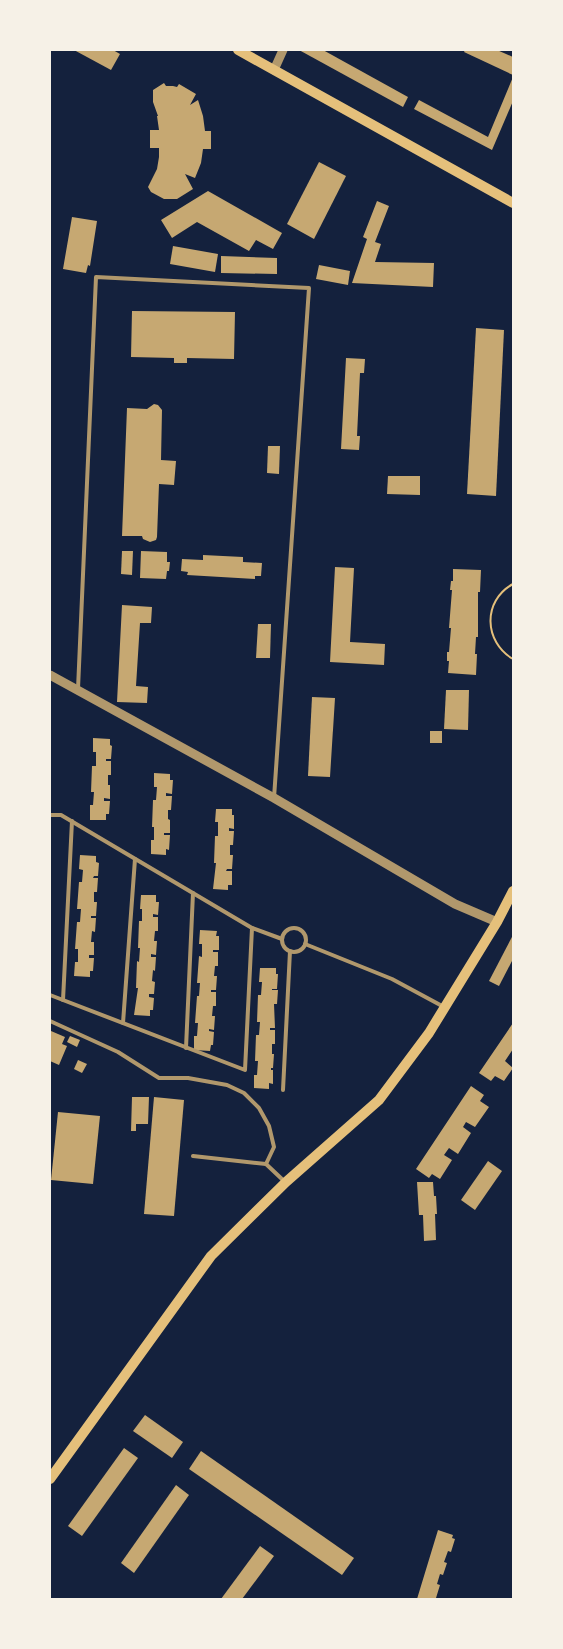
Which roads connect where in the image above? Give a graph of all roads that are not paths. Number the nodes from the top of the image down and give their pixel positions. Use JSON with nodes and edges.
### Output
{"nodes":[{"id":1,"x":238,"y":50,"type":"edge"},
{"id":2,"x":283,"y":50,"type":"edge"},
{"id":3,"x":274,"y":70,"type":"junction"},
{"id":4,"x":513,"y":203,"type":"edge"},
{"id":5,"x":50,"y":675,"type":"edge"},
{"id":6,"x":78,"y":691,"type":"junction"},
{"id":7,"x":274,"y":798,"type":"junction"},
{"id":8,"x":50,"y":815,"type":"edge"},
{"id":9,"x":72,"y":821,"type":"junction"},
{"id":10,"x":135,"y":859,"type":"junction"},
{"id":11,"x":513,"y":891,"type":"edge"},
{"id":12,"x":194,"y":893,"type":"junction"},
{"id":13,"x":497,"y":922,"type":"junction"},
{"id":14,"x":252,"y":928,"type":"junction"},
{"id":15,"x":282,"y":939,"type":"junction"},
{"id":16,"x":305,"y":944,"type":"junction"},
{"id":17,"x":290,"y":951,"type":"junction"},
{"id":18,"x":50,"y":995,"type":"edge"},
{"id":19,"x":63,"y":1000,"type":"junction"},
{"id":20,"x":444,"y":1007,"type":"junction"},
{"id":21,"x":50,"y":1021,"type":"edge"},
{"id":22,"x":123,"y":1023,"type":"junction"},
{"id":23,"x":186,"y":1048,"type":"junction"},
{"id":24,"x":283,"y":1090,"type":"dead end"},
{"id":25,"x":193,"y":1156,"type":"dead end"},
{"id":26,"x":266,"y":1164,"type":"junction"},
{"id":27,"x":286,"y":1182,"type":"junction"},
{"id":28,"x":50,"y":1479,"type":"edge"}],
"edges":[{"from":1,"to":3,"type":"main road"},
{"from":2,"to":3,"type":"street"},
{"from":3,"to":4,"type":"main road"},
{"from":5,"to":6,"type":"street"},
{"from":6,"to":7,"type":"street"},
{"from":6,"to":7,"type":"lane"},
{"from":7,"to":13,"type":"street"},
{"from":8,"to":9,"type":"lane"},
{"from":9,"to":10,"type":"lane"},
{"from":9,"to":19,"type":"lane"},
{"from":10,"to":12,"type":"lane"},
{"from":10,"to":22,"type":"lane"},
{"from":11,"to":13,"type":"main road"},
{"from":12,"to":14,"type":"lane"},
{"from":12,"to":23,"type":"lane"},
{"from":13,"to":20,"type":"main road"},
{"from":14,"to":15,"type":"lane"},
{"from":14,"to":23,"type":"lane"},
{"from":15,"to":16,"type":"lane"},
{"from":15,"to":17,"type":"lane"},
{"from":16,"to":17,"type":"lane"},
{"from":16,"to":20,"type":"lane"},
{"from":17,"to":24,"type":"lane"},
{"from":18,"to":19,"type":"lane"},
{"from":19,"to":22,"type":"lane"},
{"from":20,"to":27,"type":"main road"},
{"from":21,"to":26,"type":"lane"},
{"from":22,"to":23,"type":"lane"},
{"from":25,"to":26,"type":"lane"},
{"from":26,"to":27,"type":"lane"},
{"from":27,"to":28,"type":"main road"}]}
